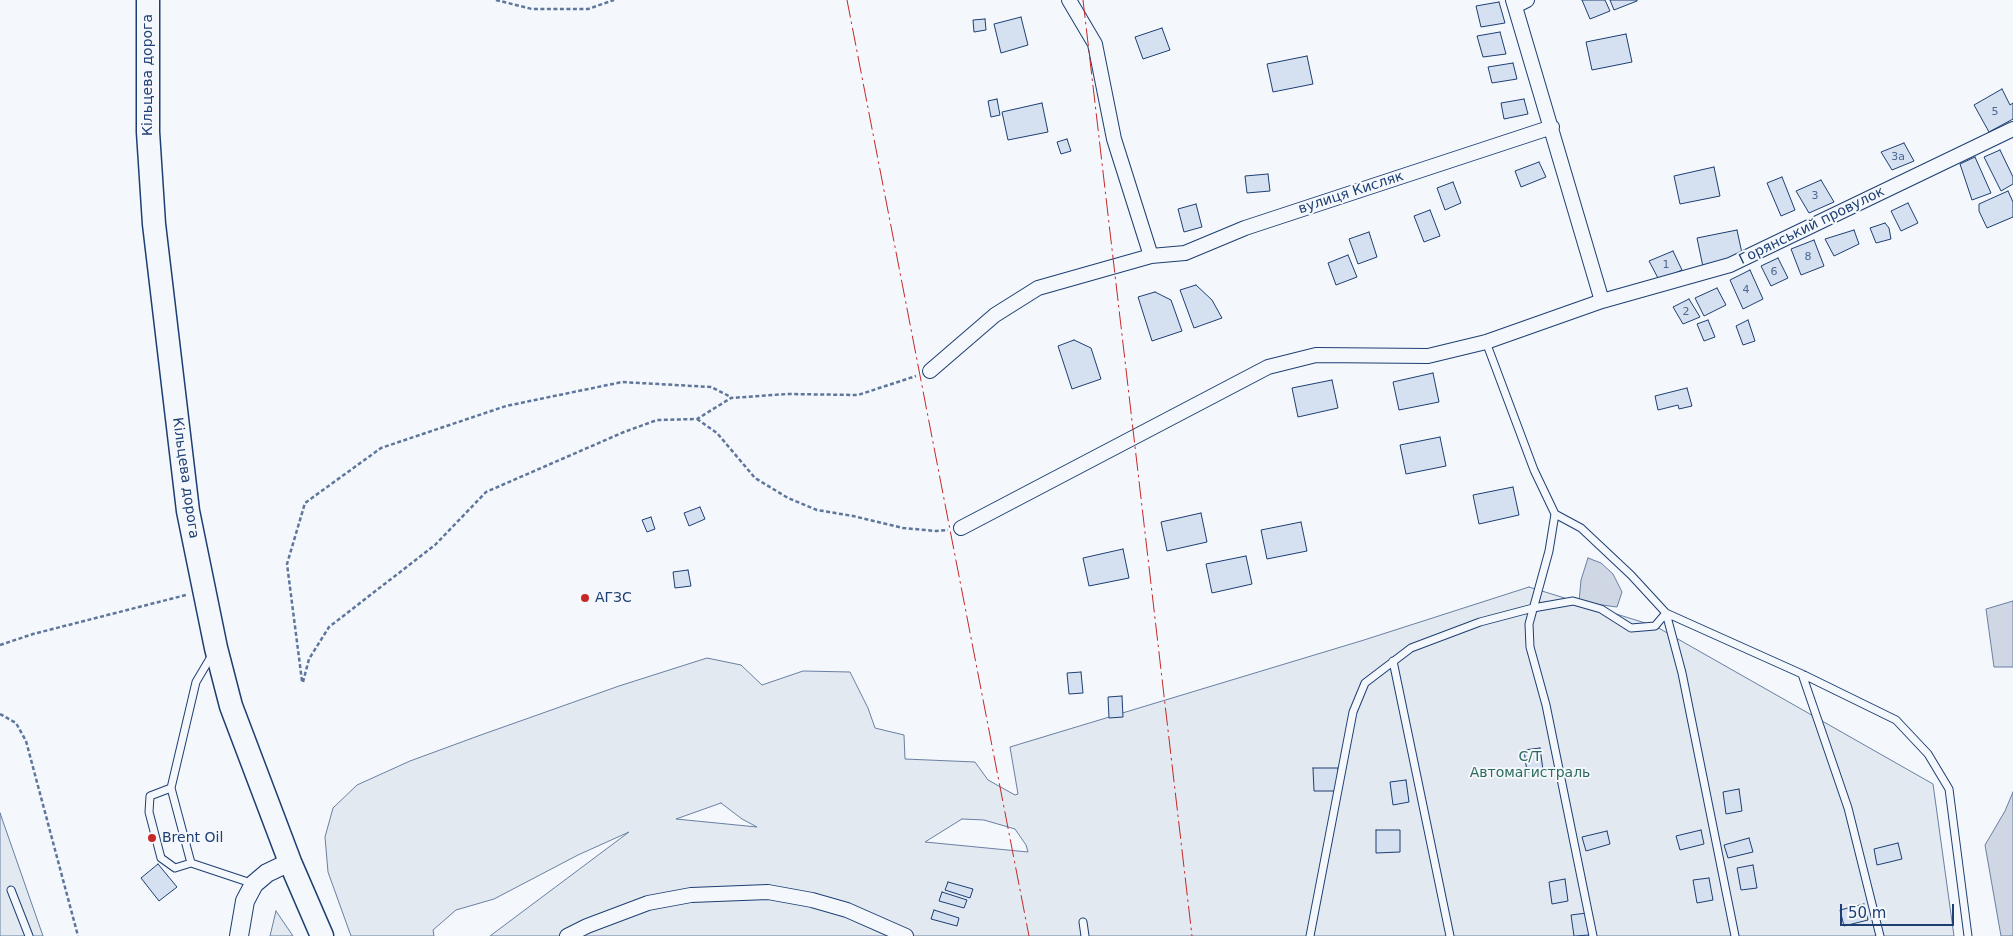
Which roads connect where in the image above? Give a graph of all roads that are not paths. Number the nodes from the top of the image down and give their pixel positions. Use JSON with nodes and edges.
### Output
{"nodes":[{"id":1,"x":148,"y":0,"type":"edge"},
{"id":2,"x":1069,"y":0,"type":"edge"},
{"id":3,"x":1518,"y":2,"type":"edge"},
{"id":4,"x":1552,"y":127,"type":"junction"},
{"id":5,"x":2013,"y":129,"type":"edge"},
{"id":6,"x":1151,"y":256,"type":"junction"},
{"id":7,"x":1602,"y":301,"type":"junction"},
{"id":8,"x":1486,"y":342,"type":"junction"},
{"id":9,"x":930,"y":372,"type":"road end"},
{"id":10,"x":1556,"y":514,"type":"junction"},
{"id":11,"x":960,"y":528,"type":"road end"},
{"id":12,"x":1532,"y":608,"type":"junction"},
{"id":13,"x":1666,"y":613,"type":"junction"},
{"id":14,"x":216,"y":648,"type":"junction"},
{"id":15,"x":1393,"y":661,"type":"junction"},
{"id":16,"x":1802,"y":674,"type":"junction"},
{"id":17,"x":171,"y":788,"type":"junction"},
{"id":18,"x":290,"y":862,"type":"junction"},
{"id":19,"x":191,"y":863,"type":"junction"},
{"id":20,"x":254,"y":884,"type":"junction"},
{"id":21,"x":11,"y":890,"type":"dead end"},
{"id":22,"x":1083,"y":922,"type":"dead end"},
{"id":23,"x":29,"y":936,"type":"edge"},
{"id":24,"x":239,"y":936,"type":"edge"},
{"id":25,"x":322,"y":936,"type":"edge"},
{"id":26,"x":567,"y":936,"type":"edge"},
{"id":27,"x":906,"y":936,"type":"edge"},
{"id":28,"x":1085,"y":936,"type":"edge"},
{"id":29,"x":1310,"y":936,"type":"edge"},
{"id":30,"x":1450,"y":936,"type":"edge"},
{"id":31,"x":1593,"y":936,"type":"edge"},
{"id":32,"x":1735,"y":936,"type":"edge"},
{"id":33,"x":1880,"y":936,"type":"edge"},
{"id":34,"x":1968,"y":936,"type":"edge"}],
"edges":[{"from":1,"to":14,"type":"highway","name":"Кільцева дорога"},
{"from":2,"to":6,"type":"street"},
{"from":3,"to":4,"type":"street"},
{"from":4,"to":6,"type":"street","name":"вулиця Кисляк"},
{"from":4,"to":7,"type":"street"},
{"from":5,"to":7,"type":"street","name":"Горянський провулок"},
{"from":6,"to":9,"type":"street","name":"вулиця Кисляк"},
{"from":7,"to":8,"type":"street","name":"Горянський провулок"},
{"from":8,"to":10,"type":"lane"},
{"from":8,"to":11,"type":"street","name":"Горянський провулок"},
{"from":10,"to":12,"type":"lane"},
{"from":10,"to":13,"type":"lane"},
{"from":12,"to":13,"type":"lane"},
{"from":12,"to":15,"type":"lane"},
{"from":12,"to":31,"type":"lane"},
{"from":13,"to":16,"type":"lane"},
{"from":13,"to":32,"type":"lane"},
{"from":14,"to":17,"type":"lane"},
{"from":14,"to":18,"type":"highway","name":"Кільцева дорога"},
{"from":15,"to":29,"type":"lane"},
{"from":15,"to":30,"type":"lane"},
{"from":16,"to":33,"type":"lane"},
{"from":16,"to":34,"type":"lane"},
{"from":17,"to":19,"type":"lane"},
{"from":17,"to":19,"type":"lane"},
{"from":18,"to":20,"type":"street"},
{"from":18,"to":25,"type":"highway","name":"Кільцева дорога"},
{"from":19,"to":20,"type":"lane"},
{"from":20,"to":24,"type":"street"},
{"from":21,"to":23,"type":"lane"},
{"from":22,"to":28,"type":"lane"},
{"from":26,"to":27,"type":"street"}]}
